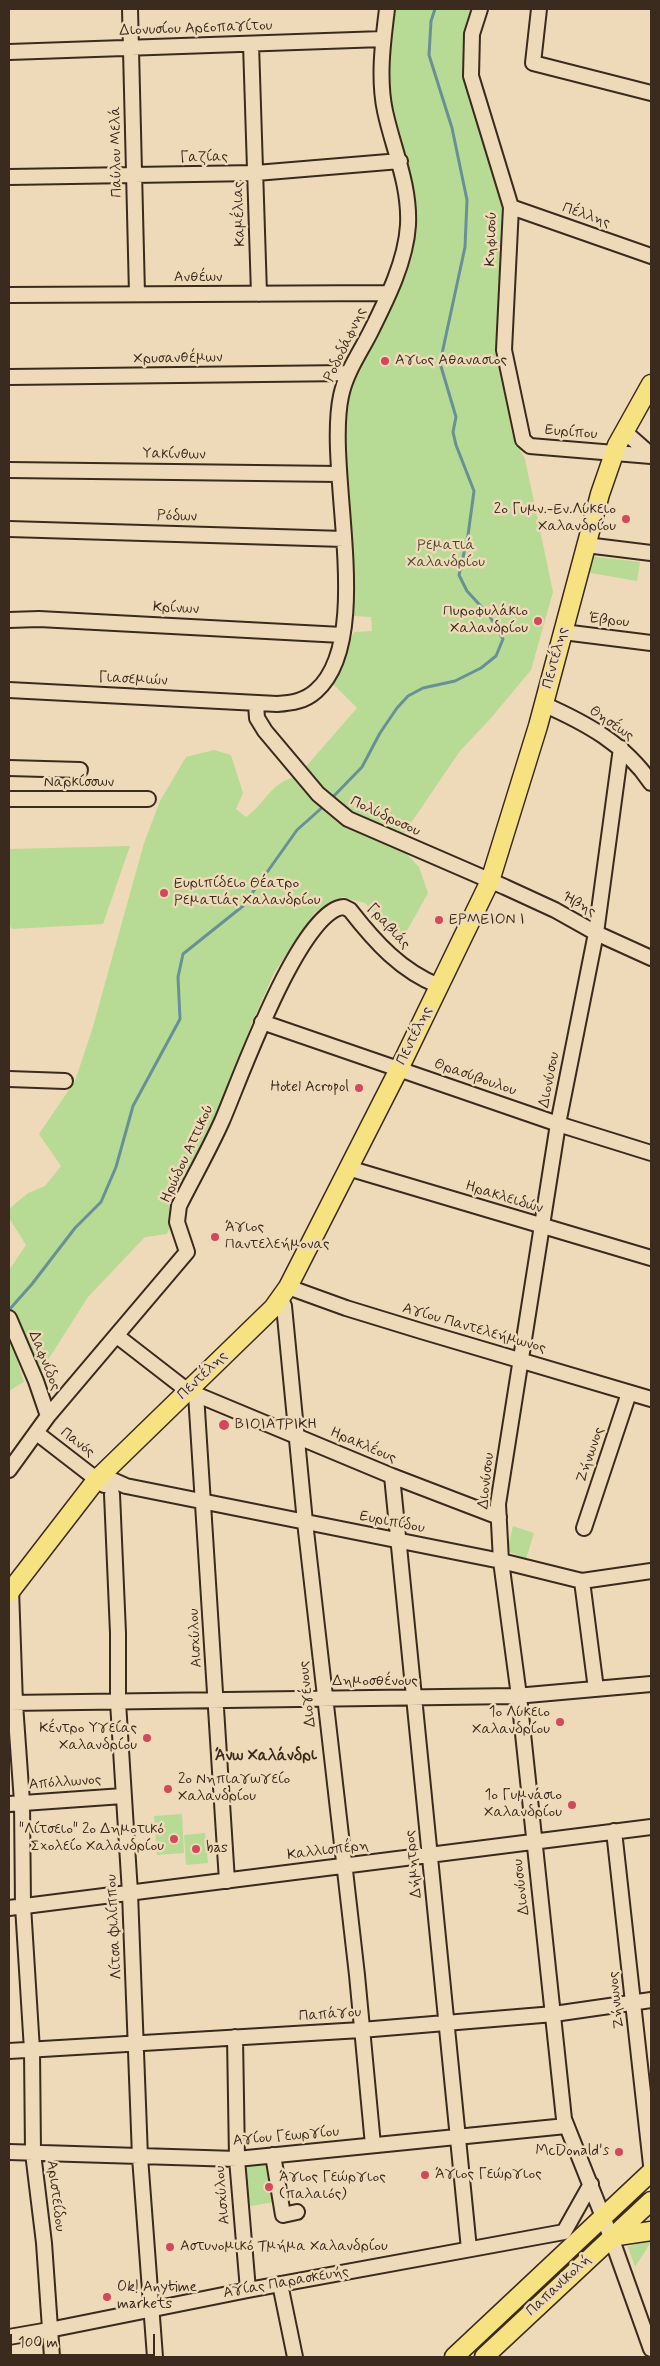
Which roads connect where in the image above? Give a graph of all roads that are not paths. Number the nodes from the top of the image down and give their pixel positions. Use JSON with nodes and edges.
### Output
{"nodes":[{"id":1,"x":130,"y":9,"type":"edge"},
{"id":2,"x":387,"y":9,"type":"edge"},
{"id":3,"x":480,"y":9,"type":"edge"},
{"id":4,"x":539,"y":9,"type":"edge"},
{"id":5,"x":383,"y":39,"type":"junction"},
{"id":6,"x":251,"y":44,"type":"junction"},
{"id":7,"x":131,"y":48,"type":"junction"},
{"id":8,"x":9,"y":52,"type":"edge"},
{"id":9,"x":651,"y":93,"type":"edge"},
{"id":10,"x":400,"y":161,"type":"junction"},
{"id":11,"x":256,"y":173,"type":"junction"},
{"id":12,"x":134,"y":175,"type":"junction"},
{"id":13,"x":9,"y":177,"type":"edge"},
{"id":14,"x":511,"y":207,"type":"junction"},
{"id":15,"x":651,"y":256,"type":"edge"},
{"id":16,"x":388,"y":293,"type":"junction"},
{"id":17,"x":137,"y":294,"type":"junction"},
{"id":18,"x":259,"y":294,"type":"junction"},
{"id":19,"x":9,"y":295,"type":"edge"},
{"id":20,"x":348,"y":373,"type":"junction"},
{"id":21,"x":9,"y":377,"type":"edge"},
{"id":22,"x":651,"y":384,"type":"edge"},
{"id":23,"x":624,"y":432,"type":"junction"},
{"id":24,"x":526,"y":444,"type":"joint"},
{"id":25,"x":614,"y":453,"type":"junction"},
{"id":26,"x":651,"y":456,"type":"edge"},
{"id":27,"x":9,"y":470,"type":"edge"},
{"id":28,"x":340,"y":474,"type":"junction"},
{"id":29,"x":9,"y":529,"type":"edge"},
{"id":30,"x":344,"y":538,"type":"junction"},
{"id":31,"x":586,"y":545,"type":"junction"},
{"id":32,"x":651,"y":553,"type":"edge"},
{"id":33,"x":9,"y":620,"type":"edge"},
{"id":34,"x":563,"y":632,"type":"junction"},
{"id":35,"x":342,"y":635,"type":"junction"},
{"id":36,"x":651,"y":643,"type":"edge"},
{"id":37,"x":9,"y":690,"type":"edge"},
{"id":38,"x":256,"y":704,"type":"junction"},
{"id":39,"x":544,"y":704,"type":"junction"},
{"id":40,"x":621,"y":748,"type":"junction"},
{"id":41,"x":9,"y":768,"type":"edge"},
{"id":42,"x":80,"y":770,"type":"dead end"},
{"id":43,"x":651,"y":783,"type":"edge"},
{"id":44,"x":9,"y":798,"type":"edge"},
{"id":45,"x":148,"y":799,"type":"dead end"},
{"id":46,"x":490,"y":881,"type":"junction"},
{"id":47,"x":338,"y":907,"type":"joint"},
{"id":48,"x":596,"y":933,"type":"junction"},
{"id":49,"x":651,"y":958,"type":"edge"},
{"id":50,"x":439,"y":986,"type":"junction"},
{"id":51,"x":262,"y":1022,"type":"junction"},
{"id":52,"x":399,"y":1069,"type":"junction"},
{"id":53,"x":9,"y":1079,"type":"edge"},
{"id":54,"x":65,"y":1081,"type":"dead end"},
{"id":55,"x":558,"y":1124,"type":"junction"},
{"id":56,"x":651,"y":1153,"type":"edge"},
{"id":57,"x":348,"y":1168,"type":"junction"},
{"id":58,"x":542,"y":1226,"type":"junction"},
{"id":59,"x":651,"y":1258,"type":"edge"},
{"id":60,"x":285,"y":1293,"type":"junction"},
{"id":61,"x":10,"y":1320,"type":"edge"},
{"id":62,"x":117,"y":1336,"type":"junction"},
{"id":63,"x":521,"y":1360,"type":"junction"},
{"id":64,"x":192,"y":1392,"type":"junction"},
{"id":65,"x":629,"y":1393,"type":"junction"},
{"id":66,"x":651,"y":1399,"type":"edge"},
{"id":67,"x":48,"y":1416,"type":"junction"},
{"id":68,"x":38,"y":1434,"type":"junction"},
{"id":69,"x":296,"y":1434,"type":"junction"},
{"id":70,"x":9,"y":1470,"type":"edge"},
{"id":71,"x":392,"y":1476,"type":"junction"},
{"id":72,"x":99,"y":1477,"type":"junction"},
{"id":73,"x":126,"y":1486,"type":"junction"},
{"id":74,"x":112,"y":1494,"type":"junction"},
{"id":75,"x":204,"y":1500,"type":"junction"},
{"id":76,"x":499,"y":1517,"type":"junction"},
{"id":77,"x":305,"y":1522,"type":"junction"},
{"id":78,"x":584,"y":1528,"type":"dead end"},
{"id":79,"x":398,"y":1541,"type":"junction"},
{"id":80,"x":501,"y":1561,"type":"junction"},
{"id":81,"x":651,"y":1571,"type":"edge"},
{"id":82,"x":582,"y":1581,"type":"junction"},
{"id":83,"x":10,"y":1591,"type":"edge"},
{"id":84,"x":651,"y":1684,"type":"edge"},
{"id":85,"x":596,"y":1689,"type":"junction"},
{"id":86,"x":519,"y":1696,"type":"junction"},
{"id":87,"x":325,"y":1698,"type":"junction"},
{"id":88,"x":414,"y":1699,"type":"junction"},
{"id":89,"x":216,"y":1701,"type":"junction"},
{"id":90,"x":118,"y":1702,"type":"junction"},
{"id":91,"x":12,"y":1704,"type":"edge"},
{"id":92,"x":123,"y":1796,"type":"junction"},
{"id":93,"x":15,"y":1803,"type":"edge"},
{"id":94,"x":651,"y":1827,"type":"edge"},
{"id":95,"x":614,"y":1831,"type":"junction"},
{"id":96,"x":533,"y":1841,"type":"junction"},
{"id":97,"x":430,"y":1854,"type":"junction"},
{"id":98,"x":343,"y":1865,"type":"junction"},
{"id":99,"x":226,"y":1881,"type":"junction"},
{"id":100,"x":130,"y":1893,"type":"junction"},
{"id":101,"x":24,"y":1906,"type":"junction"},
{"id":102,"x":9,"y":1908,"type":"edge"},
{"id":103,"x":651,"y":2000,"type":"edge"},
{"id":104,"x":633,"y":2003,"type":"junction"},
{"id":105,"x":554,"y":2014,"type":"junction"},
{"id":106,"x":447,"y":2022,"type":"junction"},
{"id":107,"x":361,"y":2030,"type":"junction"},
{"id":108,"x":235,"y":2037,"type":"junction"},
{"id":109,"x":136,"y":2045,"type":"junction"},
{"id":110,"x":32,"y":2050,"type":"junction"},
{"id":111,"x":9,"y":2051,"type":"edge"},
{"id":112,"x":566,"y":2126,"type":"junction"},
{"id":113,"x":458,"y":2137,"type":"junction"},
{"id":114,"x":372,"y":2145,"type":"junction"},
{"id":115,"x":9,"y":2152,"type":"edge"},
{"id":116,"x":33,"y":2152,"type":"junction"},
{"id":117,"x":273,"y":2155,"type":"junction"},
{"id":118,"x":140,"y":2157,"type":"junction"},
{"id":119,"x":236,"y":2159,"type":"junction"},
{"id":120,"x":651,"y":2165,"type":"edge"},
{"id":121,"x":651,"y":2172,"type":"edge"},
{"id":122,"x":591,"y":2184,"type":"junction"},
{"id":123,"x":651,"y":2201,"type":"edge"},
{"id":124,"x":297,"y":2212,"type":"dead end"},
{"id":125,"x":603,"y":2216,"type":"junction"},
{"id":126,"x":643,"y":2216,"type":"edge"},
{"id":127,"x":651,"y":2232,"type":"edge"},
{"id":128,"x":611,"y":2237,"type":"junction"},
{"id":129,"x":567,"y":2240,"type":"junction"},
{"id":130,"x":470,"y":2249,"type":"junction"},
{"id":131,"x":280,"y":2284,"type":"junction"},
{"id":132,"x":248,"y":2290,"type":"junction"},
{"id":133,"x":151,"y":2309,"type":"junction"},
{"id":134,"x":49,"y":2330,"type":"junction"},
{"id":135,"x":9,"y":2337,"type":"edge"},
{"id":136,"x":651,"y":2349,"type":"edge"},
{"id":137,"x":651,"y":2354,"type":"edge"},
{"id":138,"x":52,"y":2357,"type":"edge"},
{"id":139,"x":155,"y":2357,"type":"edge"},
{"id":140,"x":294,"y":2357,"type":"edge"},
{"id":141,"x":454,"y":2357,"type":"edge"},
{"id":142,"x":484,"y":2357,"type":"edge"},
{"id":143,"x":648,"y":2357,"type":"edge"}],
"edges":[{"from":1,"to":7,"type":"street","name":"Παύλου Μελά"},
{"from":2,"to":5,"type":"street","name":"Ροδοδάφνης"},
{"from":3,"to":14,"type":"street","name":"Κηφισού"},
{"from":4,"to":9,"type":"street"},
{"from":5,"to":6,"type":"street","name":"Διονυσίου Αρεοπαγίτου"},
{"from":5,"to":10,"type":"street","name":"Ροδοδάφνης"},
{"from":6,"to":7,"type":"street","name":"Διονυσίου Αρεοπαγίτου"},
{"from":6,"to":11,"type":"street","name":"Καμέλιας"},
{"from":7,"to":8,"type":"street","name":"Διονυσίου Αρεοπαγίτου"},
{"from":7,"to":12,"type":"street","name":"Παύλου Μελά"},
{"from":10,"to":11,"type":"street","name":"Γαζίας"},
{"from":10,"to":16,"type":"street","name":"Ροδοδάφνης"},
{"from":11,"to":12,"type":"street","name":"Γαζίας"},
{"from":11,"to":18,"type":"street","name":"Καμέλιας"},
{"from":12,"to":13,"type":"street","name":"Γαζίας"},
{"from":12,"to":17,"type":"street","name":"Παύλου Μελά"},
{"from":14,"to":15,"type":"street","name":"Πέλλης"},
{"from":14,"to":24,"type":"street","name":"Κηφισού"},
{"from":16,"to":18,"type":"street","name":"Ανθέων"},
{"from":16,"to":20,"type":"street","name":"Ροδοδάφνης"},
{"from":17,"to":18,"type":"street","name":"Ανθέων"},
{"from":17,"to":19,"type":"street","name":"Ανθέων"},
{"from":20,"to":21,"type":"street","name":"Χρυσανθέμων"},
{"from":20,"to":28,"type":"street","name":"Ροδοδάφνης"},
{"from":22,"to":23,"type":"main road","name":"Πεντέλης"},
{"from":23,"to":25,"type":"main road","name":"Πεντέλης"},
{"from":23,"to":26,"type":"street"},
{"from":24,"to":25,"type":"street","name":"Ευρίπου"},
{"from":25,"to":26,"type":"street","name":"Ευρίπου"},
{"from":25,"to":31,"type":"main road","name":"Πεντέλης"},
{"from":27,"to":28,"type":"street","name":"Υακίνθων"},
{"from":28,"to":30,"type":"street","name":"Ροδοδάφνης"},
{"from":29,"to":30,"type":"street","name":"Ρόδων"},
{"from":30,"to":35,"type":"street","name":"Ροδοδάφνης"},
{"from":31,"to":32,"type":"street"},
{"from":31,"to":34,"type":"main road","name":"Πεντέλης"},
{"from":33,"to":35,"type":"street","name":"Κρίνων"},
{"from":34,"to":36,"type":"street","name":"Έβρου"},
{"from":34,"to":39,"type":"main road","name":"Πεντέλης"},
{"from":35,"to":38,"type":"street","name":"Ροδοδάφνης"},
{"from":37,"to":38,"type":"street","name":"Γιασεμιών"},
{"from":38,"to":46,"type":"street","name":"Πολύδροσου"},
{"from":39,"to":40,"type":"street","name":"Θησέως"},
{"from":39,"to":46,"type":"main road","name":"Πεντέλης"},
{"from":40,"to":43,"type":"street","name":"Θησέως"},
{"from":40,"to":48,"type":"street","name":"Διονύσου"},
{"from":41,"to":42,"type":"street"},
{"from":44,"to":45,"type":"street","name":"Ναρκίσσων"},
{"from":46,"to":48,"type":"street","name":"Ήβης"},
{"from":46,"to":50,"type":"main road","name":"Πεντέλης"},
{"from":47,"to":50,"type":"street","name":"Γραβιάς"},
{"from":47,"to":51,"type":"street","name":"Ηρώδου Αττικού"},
{"from":48,"to":49,"type":"street","name":"Ήβης"},
{"from":48,"to":55,"type":"street","name":"Διονύσου"},
{"from":50,"to":52,"type":"main road","name":"Πεντέλης"},
{"from":51,"to":52,"type":"street","name":"Θρασύβουλου"},
{"from":51,"to":62,"type":"street","name":"Ηρώδου Αττικού"},
{"from":52,"to":55,"type":"street","name":"Θρασύβουλου"},
{"from":52,"to":57,"type":"main road","name":"Πεντέλης"},
{"from":53,"to":54,"type":"street"},
{"from":55,"to":56,"type":"street","name":"Θρασύβουλου"},
{"from":55,"to":58,"type":"street","name":"Διονύσου"},
{"from":57,"to":58,"type":"street","name":"Ηρακλειδών"},
{"from":57,"to":60,"type":"main road","name":"Πεντέλης"},
{"from":58,"to":59,"type":"street","name":"Ηρακλειδών"},
{"from":58,"to":63,"type":"street","name":"Διονύσου"},
{"from":60,"to":63,"type":"street","name":"Αγίου Παντελεήμωνος"},
{"from":60,"to":64,"type":"main road","name":"Πεντέλης"},
{"from":60,"to":69,"type":"street","name":"Διογένους"},
{"from":61,"to":67,"type":"street","name":"Δαφνίδος"},
{"from":62,"to":64,"type":"street","name":"Ηρακλέους"},
{"from":62,"to":67,"type":"street","name":"Ηρώδου Αττικού"},
{"from":63,"to":65,"type":"street","name":"Αγίου Παντελεήμωνος"},
{"from":63,"to":76,"type":"street","name":"Διονύσου"},
{"from":64,"to":69,"type":"street","name":"Ηρακλέους"},
{"from":64,"to":72,"type":"main road","name":"Πεντέλης"},
{"from":64,"to":75,"type":"street","name":"Αισχύλου"},
{"from":65,"to":66,"type":"street","name":"Αγίου Παντελεήμωνος"},
{"from":65,"to":78,"type":"street","name":"Ζήνωνος"},
{"from":67,"to":68,"type":"street","name":"Ηρώδου Αττικού"},
{"from":68,"to":70,"type":"street","name":"Ηρώδου Αττικού"},
{"from":68,"to":72,"type":"street","name":"Πανός"},
{"from":69,"to":71,"type":"street","name":"Ηρακλέους"},
{"from":69,"to":77,"type":"street","name":"Διογένους"},
{"from":71,"to":76,"type":"street","name":"Ηρακλέους"},
{"from":71,"to":79,"type":"street","name":"Δήμητρος"},
{"from":72,"to":73,"type":"street","name":"Ευριπίδου"},
{"from":72,"to":74,"type":"street"},
{"from":72,"to":83,"type":"main road","name":"Πεντέλης"},
{"from":73,"to":74,"type":"street"},
{"from":73,"to":75,"type":"street","name":"Ευριπίδου"},
{"from":74,"to":90,"type":"street","name":"Λίτσα Φιλίππου"},
{"from":75,"to":77,"type":"street","name":"Ευριπίδου"},
{"from":75,"to":89,"type":"street","name":"Αισχύλου"},
{"from":76,"to":80,"type":"street","name":"Διονύσου"},
{"from":77,"to":79,"type":"street","name":"Ευριπίδου"},
{"from":77,"to":87,"type":"street","name":"Διογένους"},
{"from":79,"to":80,"type":"street","name":"Ευριπίδου"},
{"from":79,"to":88,"type":"street","name":"Δήμητρος"},
{"from":80,"to":82,"type":"street","name":"Ευριπίδου"},
{"from":80,"to":86,"type":"street","name":"Διονύσου"},
{"from":81,"to":82,"type":"street","name":"Ευριπίδου"},
{"from":82,"to":85,"type":"street"},
{"from":83,"to":91,"type":"street","name":"Αριστείδου"},
{"from":84,"to":85,"type":"street","name":"Δημοσθένους"},
{"from":85,"to":86,"type":"street","name":"Δημοσθένους"},
{"from":86,"to":88,"type":"street","name":"Δημοσθένους"},
{"from":86,"to":96,"type":"street","name":"Διονύσου"},
{"from":87,"to":88,"type":"street","name":"Δημοσθένους"},
{"from":87,"to":89,"type":"street","name":"Δημοσθένους"},
{"from":87,"to":98,"type":"street","name":"Διογένους"},
{"from":88,"to":97,"type":"street","name":"Δήμητρος"},
{"from":89,"to":90,"type":"street","name":"Δημοσθένους"},
{"from":89,"to":99,"type":"street","name":"Αισχύλου"},
{"from":90,"to":91,"type":"street","name":"Δημοσθένους"},
{"from":90,"to":92,"type":"street","name":"Λίτσα Φιλίππου"},
{"from":91,"to":93,"type":"street","name":"Αριστείδου"},
{"from":92,"to":93,"type":"street","name":"Απόλλωνος"},
{"from":92,"to":100,"type":"street","name":"Λίτσα Φιλίππου"},
{"from":93,"to":101,"type":"street","name":"Αριστείδου"},
{"from":94,"to":95,"type":"street","name":"Καλλισπέρη"},
{"from":95,"to":96,"type":"street","name":"Καλλισπέρη"},
{"from":95,"to":104,"type":"street","name":"Ζήνωνος"},
{"from":96,"to":97,"type":"street","name":"Καλλισπέρη"},
{"from":96,"to":105,"type":"street","name":"Διονύσου"},
{"from":97,"to":98,"type":"street","name":"Καλλισπέρη"},
{"from":97,"to":106,"type":"street","name":"Δήμητρος"},
{"from":98,"to":99,"type":"street","name":"Καλλισπέρη"},
{"from":98,"to":107,"type":"street","name":"Διογένους"},
{"from":99,"to":100,"type":"street","name":"Καλλισπέρη"},
{"from":100,"to":101,"type":"street","name":"Καλλισπέρη"},
{"from":100,"to":109,"type":"street","name":"Λίτσα Φιλίππου"},
{"from":101,"to":102,"type":"street","name":"Καλλισπέρη"},
{"from":101,"to":110,"type":"street","name":"Αριστείδου"},
{"from":103,"to":104,"type":"street","name":"Παπάγου"},
{"from":104,"to":105,"type":"street","name":"Παπάγου"},
{"from":104,"to":120,"type":"street","name":"Ζήνωνος"},
{"from":105,"to":106,"type":"street","name":"Παπάγου"},
{"from":105,"to":112,"type":"street","name":"Διονύσου"},
{"from":106,"to":107,"type":"street","name":"Παπάγου"},
{"from":106,"to":113,"type":"street","name":"Δήμητρος"},
{"from":107,"to":108,"type":"street","name":"Παπάγου"},
{"from":107,"to":114,"type":"street","name":"Διογένους"},
{"from":108,"to":109,"type":"street","name":"Παπάγου"},
{"from":108,"to":119,"type":"street","name":"Αισχύλου"},
{"from":109,"to":110,"type":"street","name":"Παπάγου"},
{"from":109,"to":118,"type":"street","name":"Λίτσα Φιλίππου"},
{"from":110,"to":111,"type":"street","name":"Παπάγου"},
{"from":110,"to":116,"type":"street","name":"Αριστείδου"},
{"from":112,"to":113,"type":"street","name":"Αγίου Γεωργίου"},
{"from":112,"to":122,"type":"street","name":"Διονύσου"},
{"from":113,"to":114,"type":"street","name":"Αγίου Γεωργίου"},
{"from":113,"to":130,"type":"street","name":"Δήμητρος"},
{"from":114,"to":117,"type":"street","name":"Αγίου Γεωργίου"},
{"from":115,"to":116,"type":"street","name":"Αγίου Γεωργίου"},
{"from":116,"to":118,"type":"street","name":"Αγίου Γεωργίου"},
{"from":116,"to":134,"type":"street","name":"Αριστείδου"},
{"from":117,"to":119,"type":"street","name":"Αγίου Γεωργίου"},
{"from":117,"to":124,"type":"street"},
{"from":118,"to":119,"type":"street","name":"Αγίου Γεωργίου"},
{"from":118,"to":133,"type":"street","name":"Λίτσα Φιλίππου"},
{"from":119,"to":132,"type":"street","name":"Αισχύλου"},
{"from":121,"to":125,"type":"main road"},
{"from":122,"to":125,"type":"street","name":"Διονύσου"},
{"from":122,"to":129,"type":"street"},
{"from":123,"to":126,"type":"main road","name":"Παπανικολή"},
{"from":125,"to":126,"type":"main road"},
{"from":125,"to":128,"type":"street","name":"Διονύσου"},
{"from":125,"to":129,"type":"main road"},
{"from":126,"to":128,"type":"main road","name":"Παπανικολή"},
{"from":127,"to":128,"type":"main road"},
{"from":128,"to":136,"type":"street","name":"Διονύσου"},
{"from":128,"to":142,"type":"main road","name":"Παπανικολή"},
{"from":129,"to":130,"type":"street","name":"Αγίας Παρασκευής"},
{"from":129,"to":141,"type":"main road"},
{"from":130,"to":131,"type":"street","name":"Αγίας Παρασκευής"},
{"from":131,"to":132,"type":"street","name":"Αγίας Παρασκευής"},
{"from":131,"to":140,"type":"street"},
{"from":132,"to":133,"type":"street","name":"Αγίας Παρασκευής"},
{"from":133,"to":134,"type":"street","name":"Αγίας Παρασκευής"},
{"from":133,"to":139,"type":"street","name":"Λίτσα Φιλίππου"},
{"from":134,"to":135,"type":"street","name":"Αγίας Παρασκευής"},
{"from":134,"to":138,"type":"street","name":"Αριστείδου"},
{"from":137,"to":143,"type":"street"}]}
